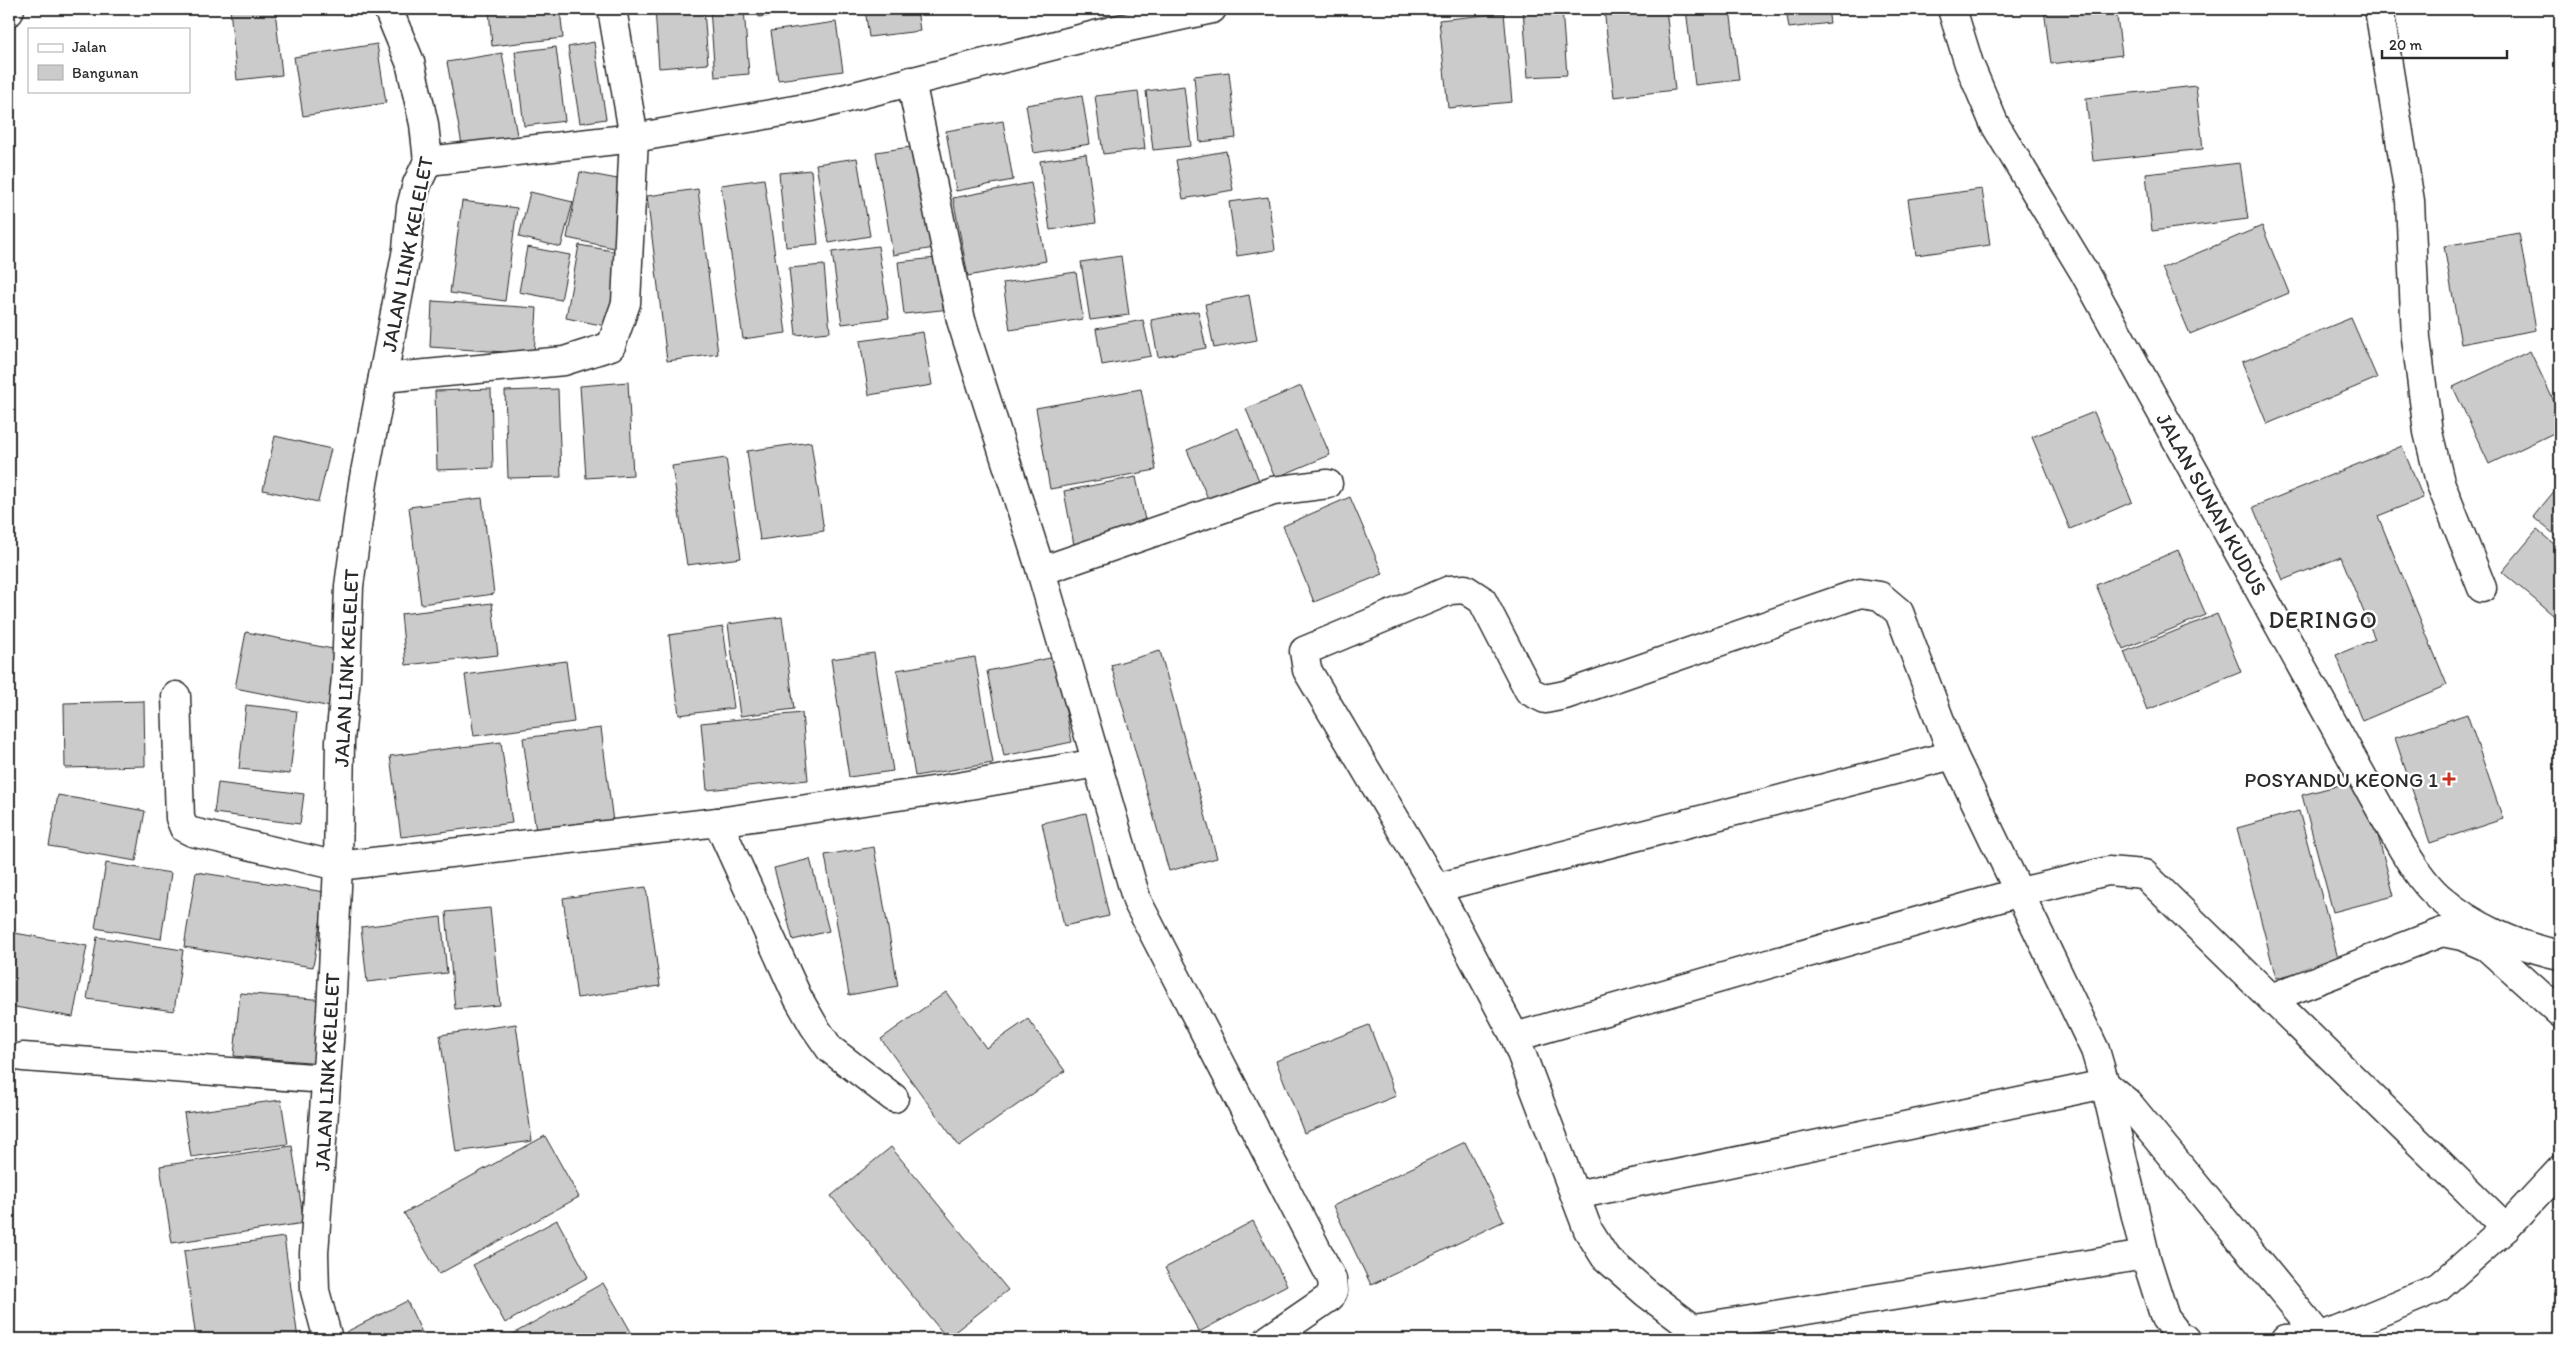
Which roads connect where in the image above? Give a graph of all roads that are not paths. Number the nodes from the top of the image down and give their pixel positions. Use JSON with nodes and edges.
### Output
{"nodes":[{"id":1,"x":388,"y":9,"type":"edge"},
{"id":2,"x":612,"y":9,"type":"edge"},
{"id":3,"x":1212,"y":9,"type":"edge"},
{"id":4,"x":1952,"y":9,"type":"edge"},
{"id":5,"x":2379,"y":9,"type":"edge"},
{"id":6,"x":911,"y":81,"type":"junction"},
{"id":7,"x":634,"y":138,"type":"junction"},
{"id":8,"x":428,"y":161,"type":"junction"},
{"id":9,"x":383,"y":378,"type":"junction"},
{"id":10,"x":1328,"y":484,"type":"dead end"},
{"id":11,"x":1041,"y":571,"type":"junction"},
{"id":12,"x":2482,"y":588,"type":"dead end"},
{"id":13,"x":176,"y":696,"type":"dead end"},
{"id":14,"x":1953,"y":755,"type":"junction"},
{"id":15,"x":1097,"y":763,"type":"junction"},
{"id":16,"x":718,"y":822,"type":"junction"},
{"id":17,"x":338,"y":866,"type":"junction"},
{"id":18,"x":1436,"y":888,"type":"junction"},
{"id":19,"x":2020,"y":892,"type":"junction"},
{"id":20,"x":2560,"y":955,"type":"edge"},
{"id":21,"x":2271,"y":998,"type":"junction"},
{"id":22,"x":2560,"y":1013,"type":"edge"},
{"id":23,"x":1515,"y":1037,"type":"junction"},
{"id":24,"x":23,"y":1058,"type":"dead end"},
{"id":25,"x":326,"y":1079,"type":"junction"},
{"id":26,"x":2105,"y":1084,"type":"junction"},
{"id":27,"x":894,"y":1098,"type":"dead end"},
{"id":28,"x":2560,"y":1170,"type":"edge"},
{"id":29,"x":1576,"y":1195,"type":"junction"},
{"id":30,"x":2506,"y":1228,"type":"junction"},
{"id":31,"x":2145,"y":1255,"type":"junction"},
{"id":32,"x":1701,"y":1334,"type":"edge"},
{"id":33,"x":2320,"y":1337,"type":"junction"},
{"id":34,"x":328,"y":1339,"type":"edge"},
{"id":35,"x":1269,"y":1339,"type":"edge"},
{"id":36,"x":2186,"y":1339,"type":"edge"},
{"id":37,"x":2285,"y":1339,"type":"edge"}],
"edges":[{"from":1,"to":8,"type":"street","name":"JALAN LINK KELELET"},
{"from":2,"to":7,"type":"street"},
{"from":3,"to":6,"type":"street"},
{"from":4,"to":20,"type":"street","name":"JALAN SUNAN KUDUS"},
{"from":5,"to":12,"type":"street"},
{"from":6,"to":7,"type":"street"},
{"from":6,"to":11,"type":"street"},
{"from":7,"to":8,"type":"street"},
{"from":7,"to":9,"type":"street"},
{"from":8,"to":9,"type":"street","name":"JALAN LINK KELELET"},
{"from":9,"to":17,"type":"street","name":"JALAN LINK KELELET"},
{"from":10,"to":11,"type":"street"},
{"from":11,"to":15,"type":"street"},
{"from":13,"to":17,"type":"street"},
{"from":14,"to":18,"type":"street"},
{"from":14,"to":18,"type":"street"},
{"from":14,"to":19,"type":"street"},
{"from":15,"to":16,"type":"street"},
{"from":15,"to":35,"type":"street"},
{"from":16,"to":17,"type":"street"},
{"from":16,"to":27,"type":"street"},
{"from":17,"to":25,"type":"street","name":"JALAN LINK KELELET"},
{"from":18,"to":23,"type":"street"},
{"from":19,"to":21,"type":"street"},
{"from":19,"to":23,"type":"street"},
{"from":19,"to":26,"type":"street"},
{"from":21,"to":22,"type":"street"},
{"from":21,"to":30,"type":"street"},
{"from":23,"to":29,"type":"street"},
{"from":24,"to":25,"type":"street"},
{"from":25,"to":34,"type":"street","name":"JALAN LINK KELELET"},
{"from":26,"to":29,"type":"street"},
{"from":26,"to":31,"type":"street"},
{"from":26,"to":33,"type":"street"},
{"from":28,"to":30,"type":"street"},
{"from":29,"to":32,"type":"street"},
{"from":30,"to":33,"type":"street"},
{"from":31,"to":32,"type":"street"},
{"from":31,"to":36,"type":"street"},
{"from":33,"to":37,"type":"street"}]}
